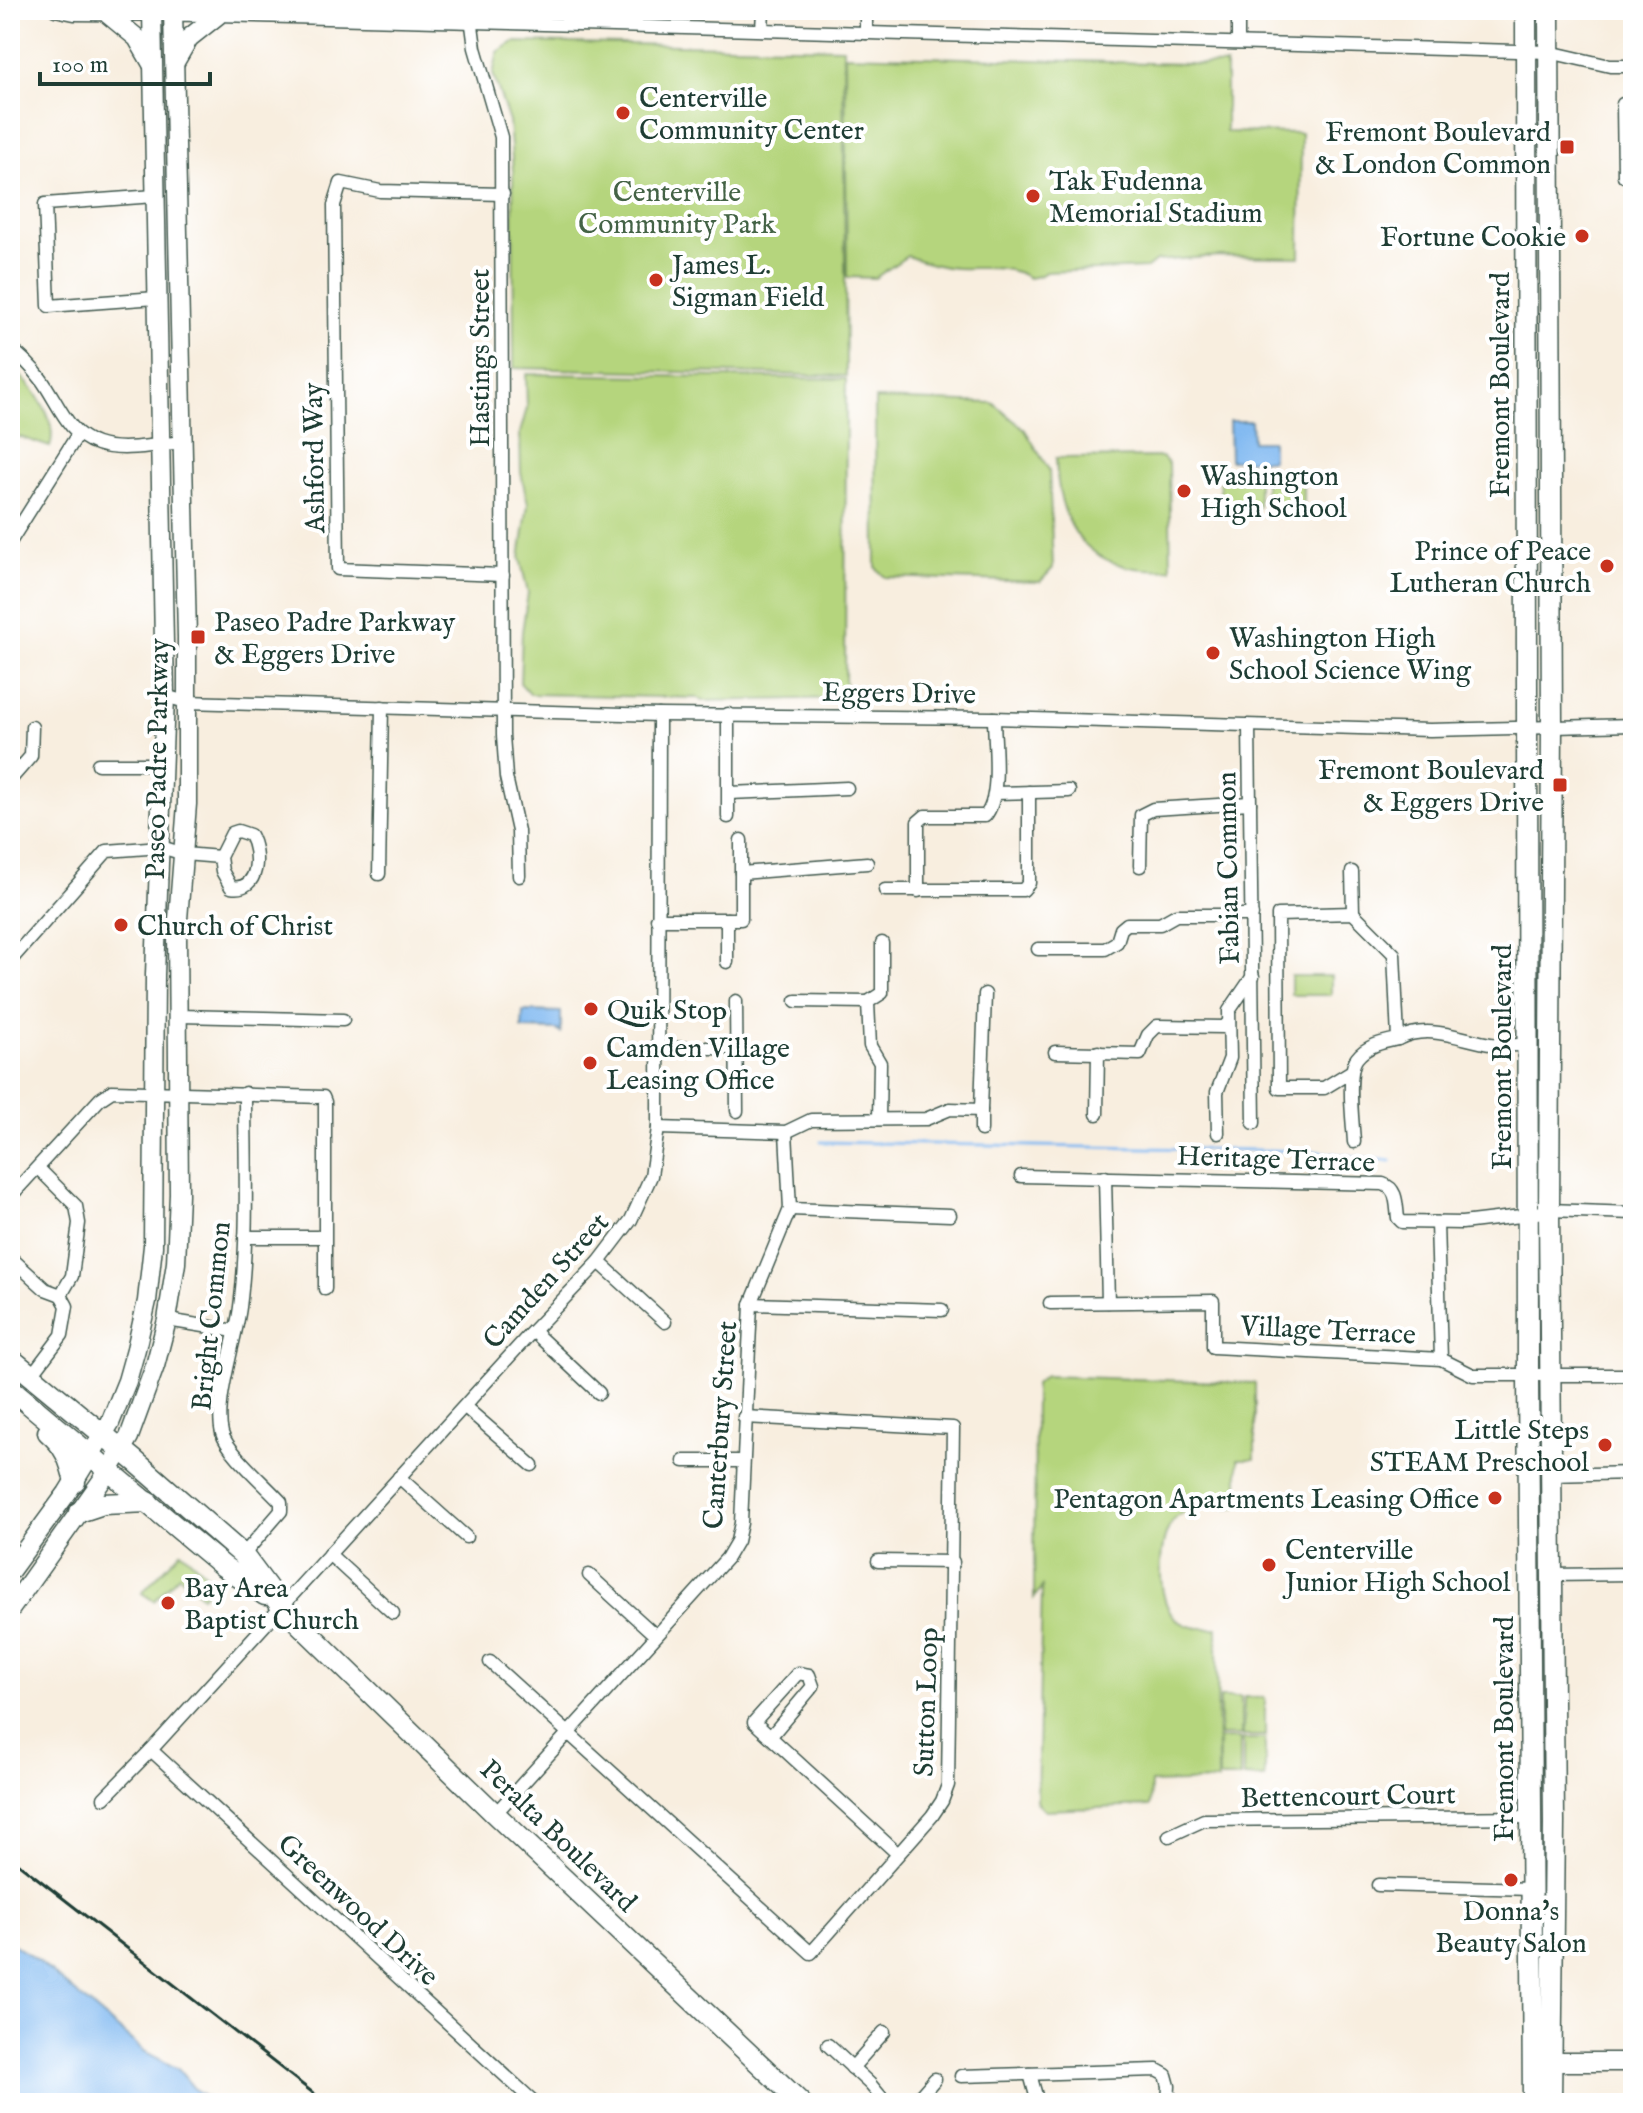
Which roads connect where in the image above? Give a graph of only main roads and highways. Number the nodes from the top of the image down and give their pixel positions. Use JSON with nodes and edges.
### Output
{"nodes":[{"id":1,"x":1526,"y":10,"type":"edge"},
{"id":2,"x":1549,"y":10,"type":"edge"},
{"id":3,"x":112,"y":12,"type":"edge"},
{"id":4,"x":152,"y":12,"type":"edge"},
{"id":5,"x":173,"y":12,"type":"edge"},
{"id":6,"x":214,"y":12,"type":"edge"},
{"id":7,"x":174,"y":65,"type":"junction"},
{"id":8,"x":153,"y":67,"type":"junction"},
{"id":9,"x":1526,"y":194,"type":"junction"},
{"id":10,"x":1550,"y":314,"type":"junction"},
{"id":11,"x":1551,"y":453,"type":"junction"},
{"id":12,"x":1527,"y":455,"type":"junction"},
{"id":13,"x":1539,"y":1213,"type":"junction"},
{"id":14,"x":10,"y":1358,"type":"edge"},
{"id":15,"x":10,"y":1388,"type":"edge"},
{"id":16,"x":104,"y":1435,"type":"junction"},
{"id":17,"x":121,"y":1450,"type":"junction"},
{"id":18,"x":92,"y":1455,"type":"junction"},
{"id":19,"x":110,"y":1469,"type":"junction"},
{"id":20,"x":75,"y":1482,"type":"junction"},
{"id":21,"x":148,"y":1502,"type":"junction"},
{"id":22,"x":79,"y":1512,"type":"junction"},
{"id":23,"x":10,"y":1571,"type":"edge"},
{"id":24,"x":281,"y":1606,"type":"junction"},
{"id":25,"x":10,"y":1610,"type":"edge"},
{"id":26,"x":1543,"y":2062,"type":"junction"},
{"id":27,"x":1633,"y":2062,"type":"edge"},
{"id":28,"x":801,"y":2103,"type":"edge"},
{"id":29,"x":1533,"y":2103,"type":"edge"},
{"id":30,"x":1551,"y":2103,"type":"edge"}],
"edges":[{"from":1,"to":9,"type":"main road","name":"Fremont Boulevard"},
{"from":2,"to":10,"type":"main road","name":"Fremont Boulevard"},
{"from":3,"to":8,"type":"main road"},
{"from":4,"to":8,"type":"main road","name":"Paseo Padre Parkway"},
{"from":5,"to":7,"type":"main road","name":"Paseo Padre Parkway"},
{"from":6,"to":7,"type":"main road"},
{"from":7,"to":17,"type":"main road","name":"Paseo Padre Parkway"},
{"from":8,"to":16,"type":"main road","name":"Paseo Padre Parkway"},
{"from":9,"to":10,"type":"main road"},
{"from":9,"to":12,"type":"main road","name":"Fremont Boulevard"},
{"from":10,"to":11,"type":"main road","name":"Fremont Boulevard"},
{"from":11,"to":12,"type":"main road"},
{"from":11,"to":13,"type":"main road","name":"Fremont Boulevard"},
{"from":12,"to":13,"type":"main road","name":"Fremont Boulevard"},
{"from":13,"to":26,"type":"main road","name":"Fremont Boulevard"},
{"from":13,"to":26,"type":"main road","name":"Fremont Boulevard"},
{"from":14,"to":16,"type":"main road","name":"Peralta Boulevard"},
{"from":15,"to":18,"type":"main road","name":"Peralta Boulevard"},
{"from":15,"to":20,"type":"main road"},
{"from":16,"to":17,"type":"main road","name":"Peralta Boulevard"},
{"from":16,"to":18,"type":"main road","name":"Paseo Padre Parkway"},
{"from":17,"to":19,"type":"main road","name":"Paseo Padre Parkway"},
{"from":17,"to":24,"type":"main road","name":"Peralta Boulevard"},
{"from":18,"to":19,"type":"main road","name":"Peralta Boulevard"},
{"from":18,"to":20,"type":"main road","name":"Paseo Padre Parkway"},
{"from":19,"to":21,"type":"main road","name":"Peralta Boulevard"},
{"from":19,"to":22,"type":"main road","name":"Paseo Padre Parkway"},
{"from":20,"to":23,"type":"main road","name":"Paseo Padre Parkway"},
{"from":21,"to":22,"type":"main road"},
{"from":21,"to":24,"type":"main road","name":"Peralta Boulevard"},
{"from":22,"to":25,"type":"main road","name":"Paseo Padre Parkway"},
{"from":24,"to":28,"type":"main road","name":"Peralta Boulevard"},
{"from":26,"to":27,"type":"main road"},
{"from":26,"to":29,"type":"main road","name":"Fremont Boulevard"},
{"from":26,"to":30,"type":"main road","name":"Fremont Boulevard"}]}
